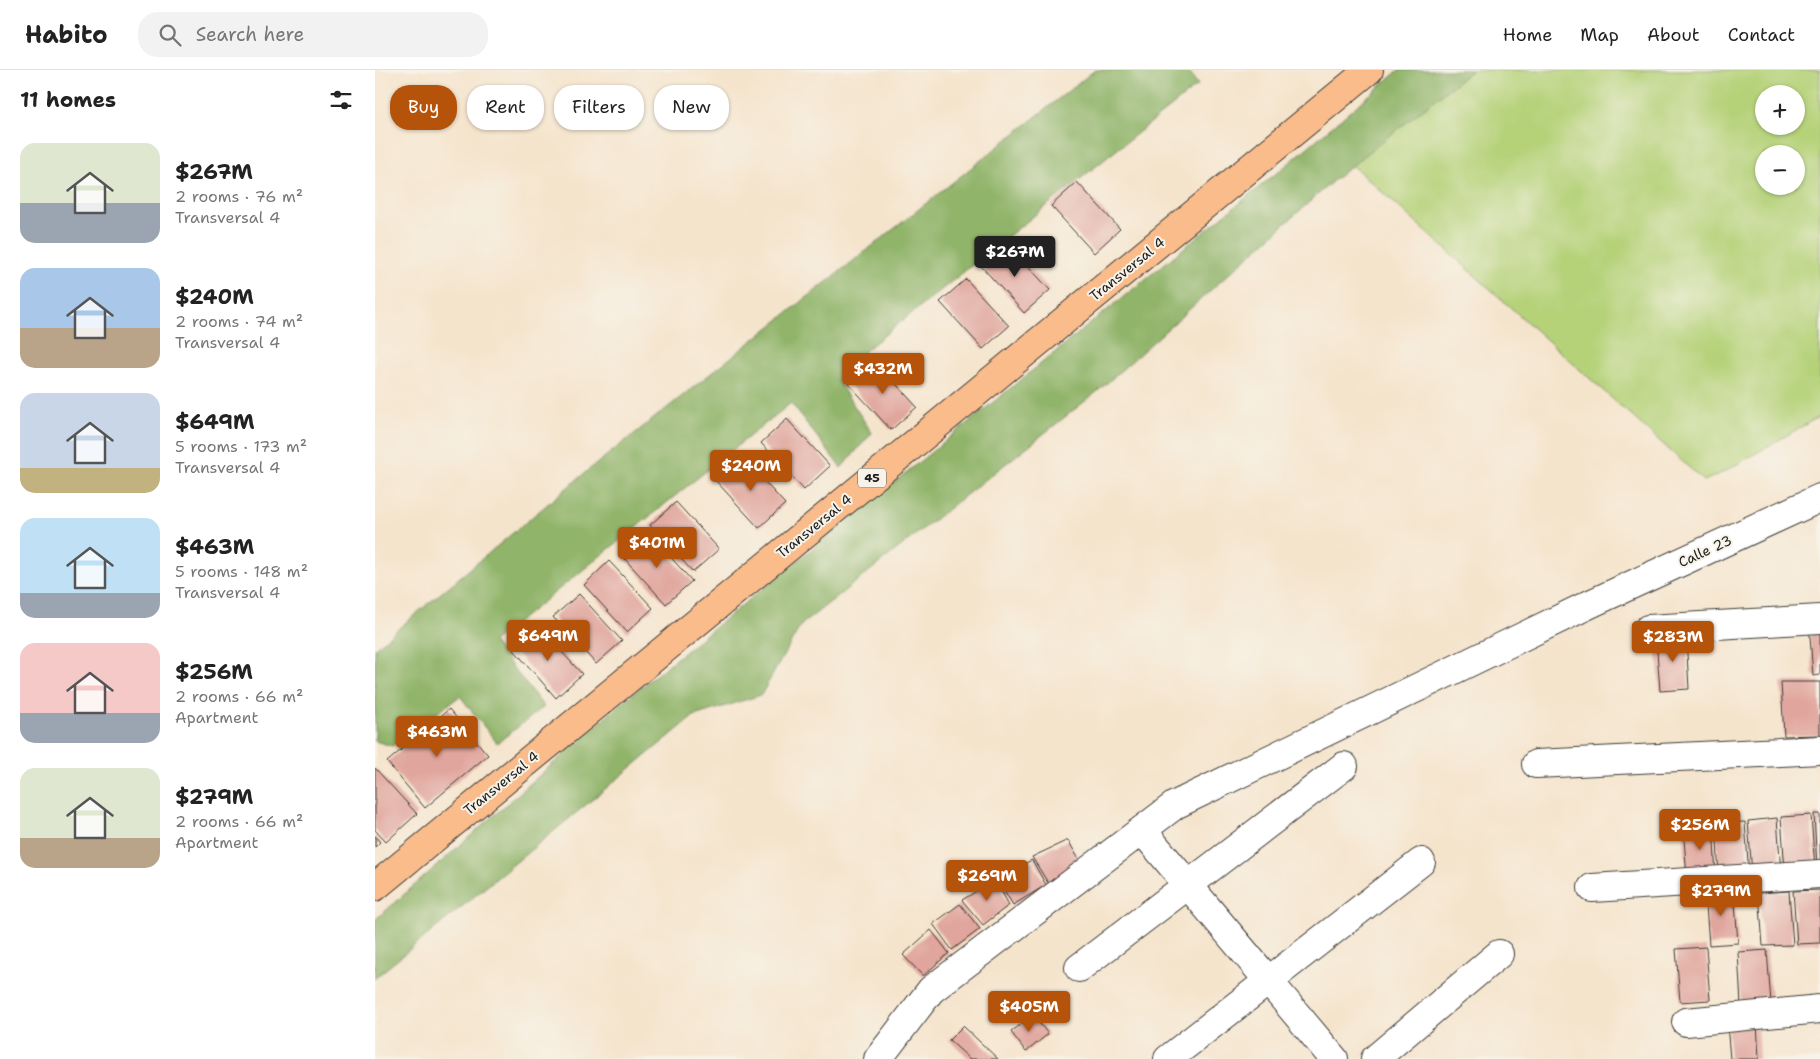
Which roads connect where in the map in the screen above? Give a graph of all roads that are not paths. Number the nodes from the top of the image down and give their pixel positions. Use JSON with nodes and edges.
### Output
{"nodes":[{"id":1,"x":1369,"y":70,"type":"edge"},
{"id":2,"x":1820,"y":498,"type":"edge"},
{"id":3,"x":1820,"y":619,"type":"edge"},
{"id":4,"x":1648,"y":628,"type":"dead end"},
{"id":5,"x":1820,"y":750,"type":"edge"},
{"id":6,"x":1537,"y":764,"type":"dead end"},
{"id":7,"x":1344,"y":766,"type":"dead end"},
{"id":8,"x":1142,"y":830,"type":"junction"},
{"id":9,"x":1421,"y":862,"type":"dead end"},
{"id":10,"x":1820,"y":874,"type":"edge"},
{"id":11,"x":1188,"y":885,"type":"junction"},
{"id":12,"x":375,"y":887,"type":"edge"},
{"id":13,"x":1592,"y":888,"type":"dead end"},
{"id":14,"x":1499,"y":954,"type":"dead end"},
{"id":15,"x":1079,"y":968,"type":"dead end"},
{"id":16,"x":1269,"y":982,"type":"junction"},
{"id":17,"x":1820,"y":1009,"type":"edge"},
{"id":18,"x":1686,"y":1022,"type":"dead end"},
{"id":19,"x":878,"y":1059,"type":"edge"},
{"id":20,"x":1168,"y":1059,"type":"edge"},
{"id":21,"x":1334,"y":1059,"type":"edge"},
{"id":22,"x":1375,"y":1059,"type":"edge"}],
"edges":[{"from":1,"to":12,"type":"main road","name":"Transversal 4","number":"45"},
{"from":2,"to":8,"type":"street","name":"Calle 23"},
{"from":3,"to":4,"type":"street"},
{"from":5,"to":6,"type":"street"},
{"from":7,"to":11,"type":"street"},
{"from":8,"to":11,"type":"street"},
{"from":8,"to":19,"type":"street","name":"Calle 23"},
{"from":9,"to":16,"type":"street"},
{"from":10,"to":13,"type":"street"},
{"from":11,"to":15,"type":"street"},
{"from":11,"to":16,"type":"street"},
{"from":14,"to":22,"type":"street"},
{"from":16,"to":20,"type":"street"},
{"from":16,"to":21,"type":"street"},
{"from":17,"to":18,"type":"street"}]}
